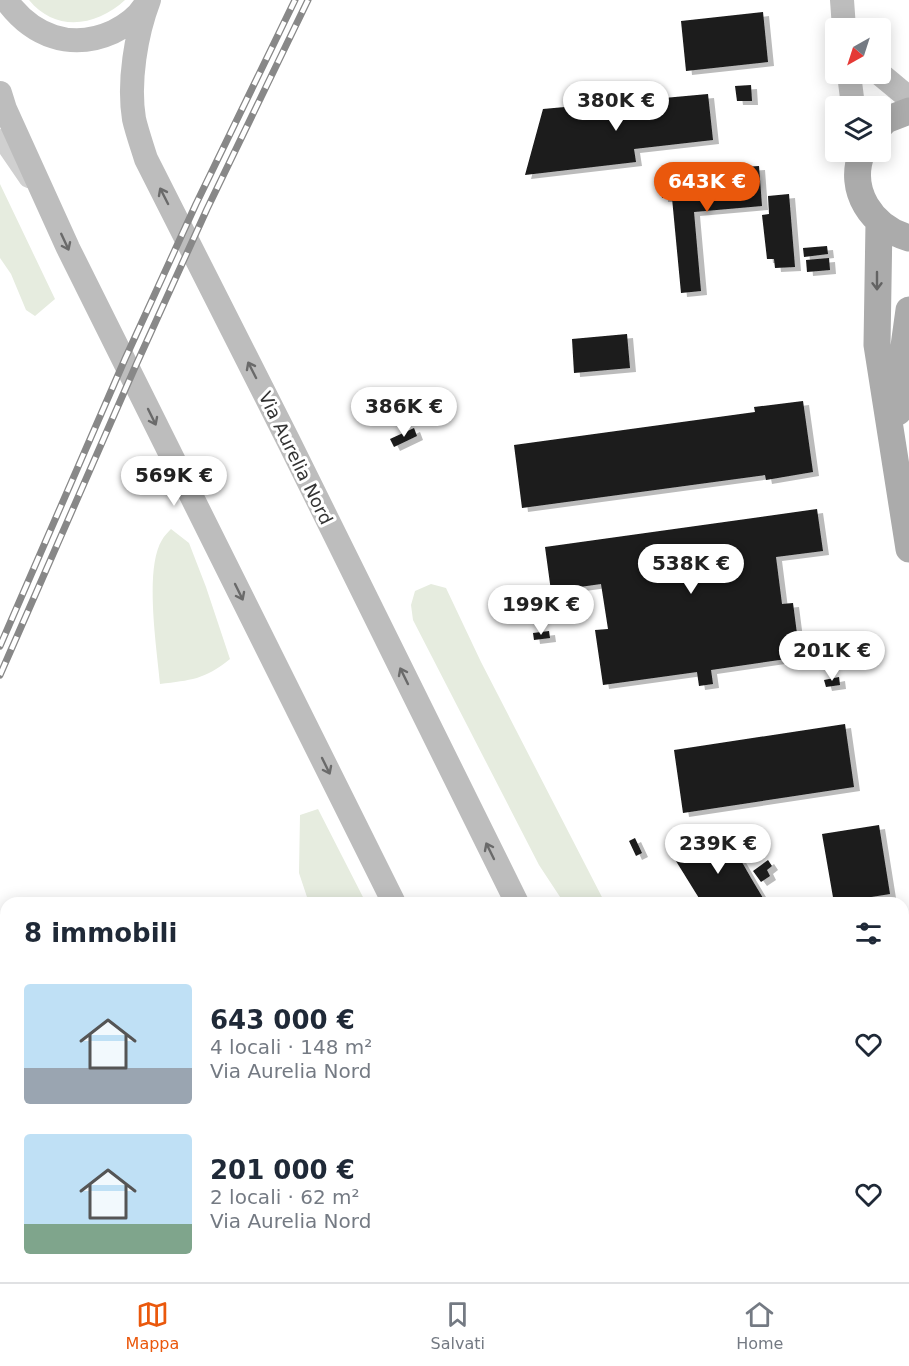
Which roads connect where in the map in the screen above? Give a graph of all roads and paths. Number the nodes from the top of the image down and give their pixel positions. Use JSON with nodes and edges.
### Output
{"nodes":[{"id":1,"x":6,"y":0,"type":"edge"},
{"id":2,"x":148,"y":0,"type":"edge"},
{"id":3,"x":891,"y":83,"type":"edge"},
{"id":4,"x":0,"y":93,"type":"edge"},
{"id":5,"x":909,"y":98,"type":"edge"},
{"id":6,"x":909,"y":111,"type":"edge"},
{"id":7,"x":891,"y":118,"type":"edge"},
{"id":8,"x":0,"y":138,"type":"edge"},
{"id":9,"x":860,"y":162,"type":"edge"},
{"id":10,"x":51,"y":211,"type":"junction"},
{"id":11,"x":879,"y":223,"type":"junction"},
{"id":12,"x":909,"y":238,"type":"edge"},
{"id":13,"x":909,"y":310,"type":"edge"},
{"id":14,"x":896,"y":458,"type":"junction"},
{"id":15,"x":909,"y":549,"type":"edge"},
{"id":16,"x":391,"y":897,"type":"edge"},
{"id":17,"x":514,"y":897,"type":"edge"}],
"edges":[{"from":1,"to":2,"type":"main road"},
{"from":17,"to":2,"type":"main road","name":"Via Aurelia Nord","one_way":true},
{"from":3,"to":5,"type":"main road"},
{"from":4,"to":10,"type":"main road"},
{"from":6,"to":7,"type":"main road"},
{"from":8,"to":10,"type":"street"},
{"from":9,"to":11,"type":"main road"},
{"from":10,"to":16,"type":"main road","one_way":true},
{"from":11,"to":12,"type":"main road"},
{"from":11,"to":14,"type":"main road","one_way":true},
{"from":13,"to":14,"type":"main road"},
{"from":14,"to":15,"type":"main road"}]}
